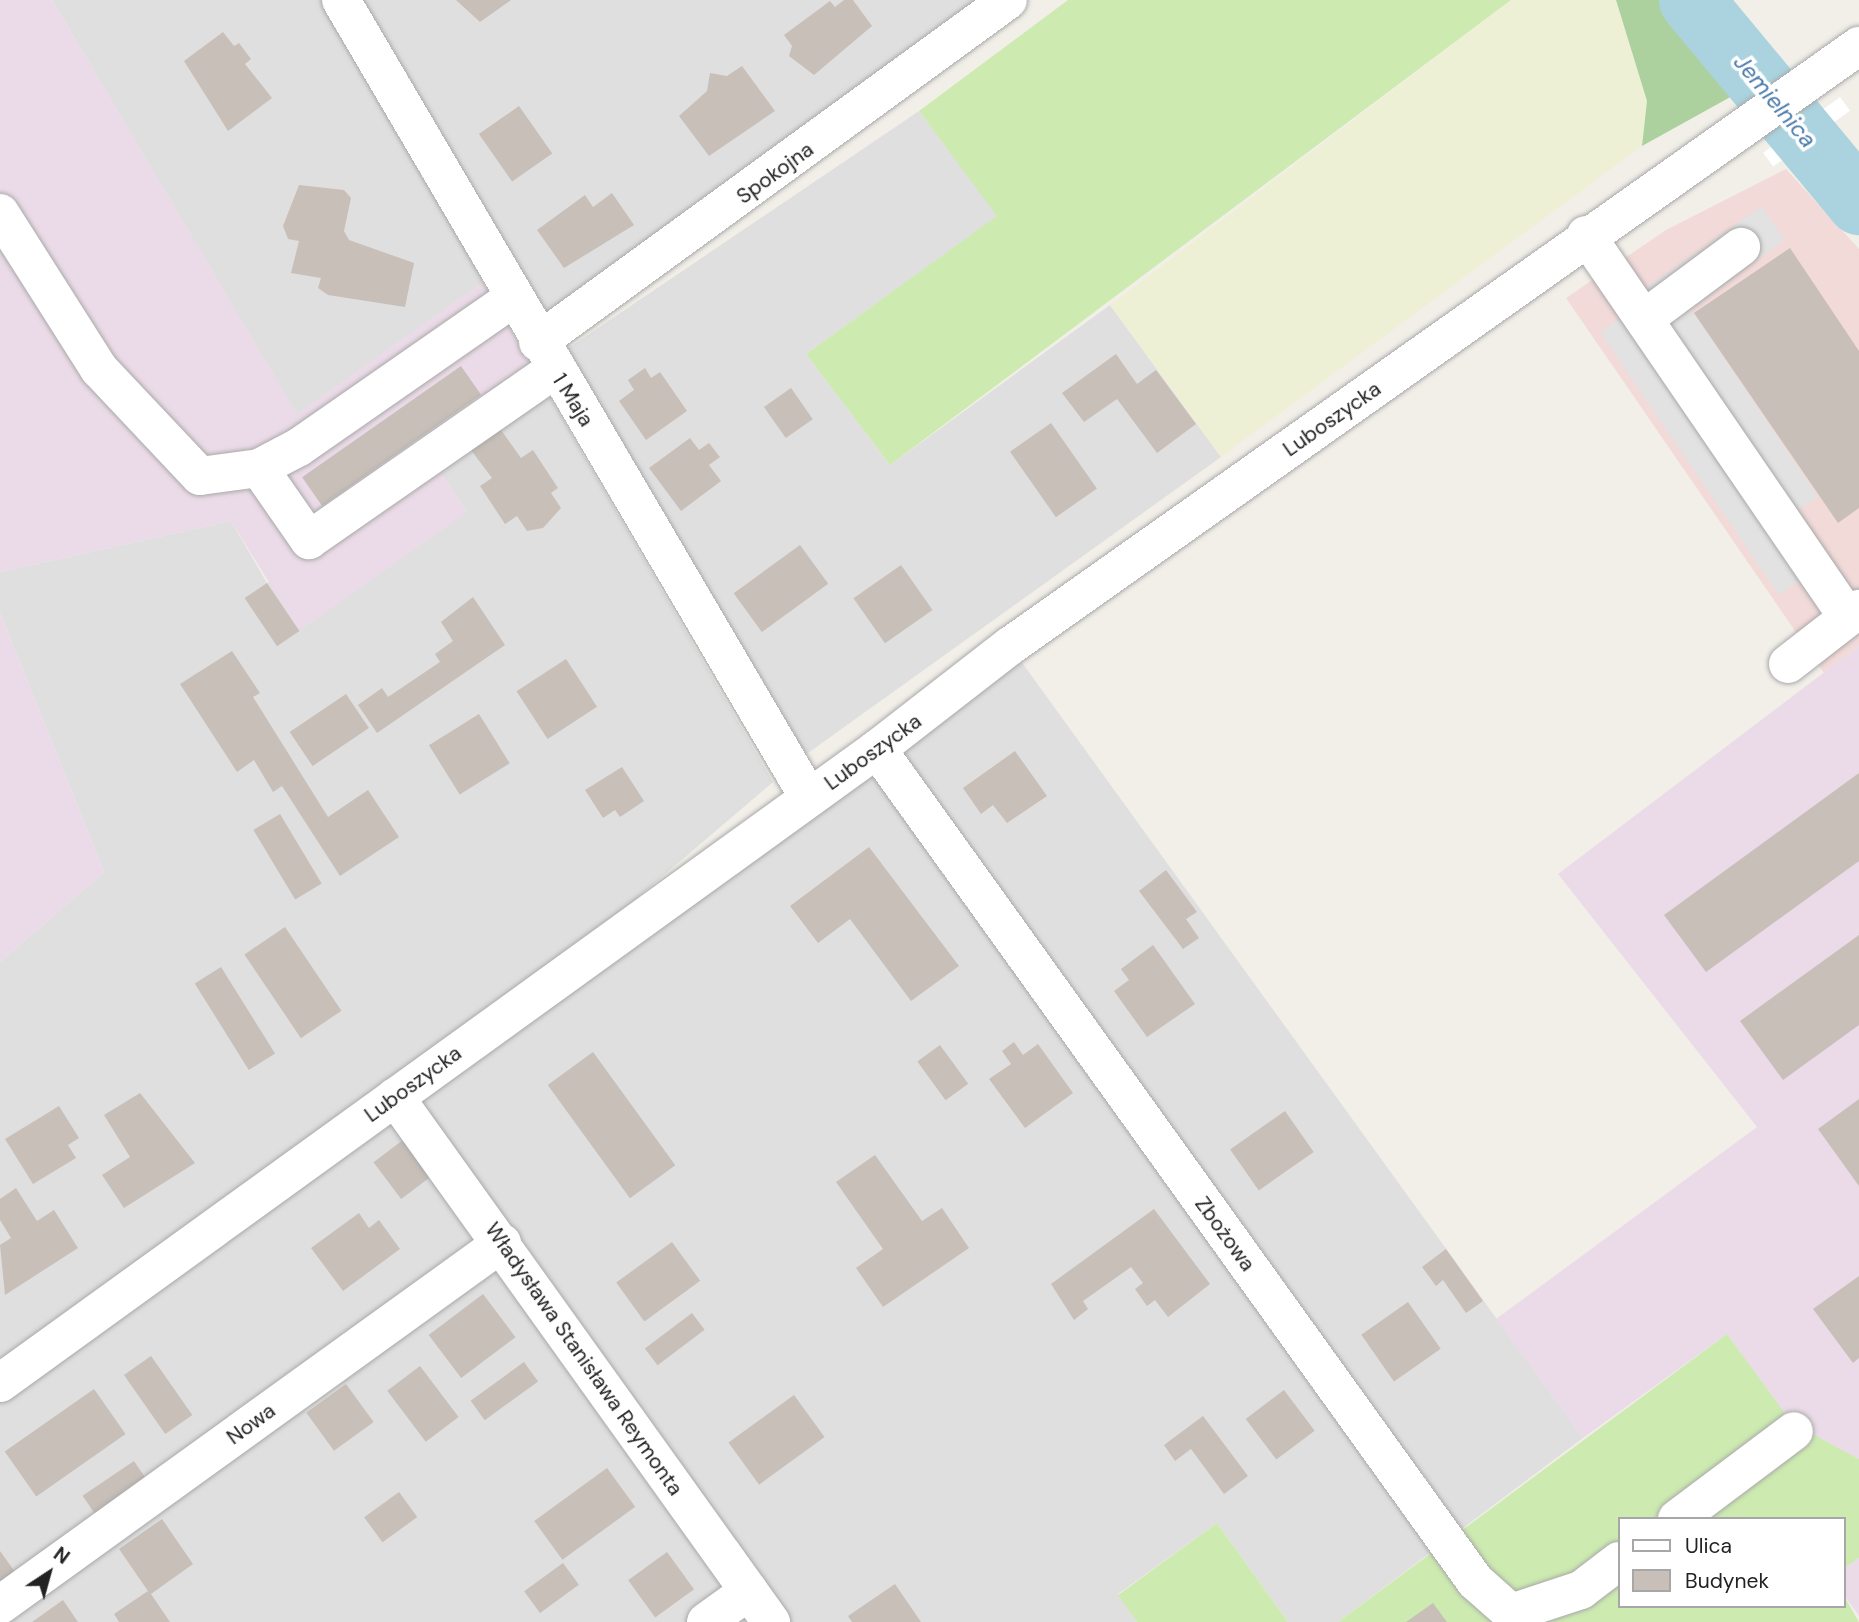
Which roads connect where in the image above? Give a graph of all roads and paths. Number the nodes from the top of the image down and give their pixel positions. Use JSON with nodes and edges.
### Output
{"nodes":[{"id":1,"x":341,"y":0,"type":"edge"},
{"id":2,"x":1008,"y":0,"type":"edge"},
{"id":3,"x":1859,"y":46,"type":"edge"},
{"id":4,"x":0,"y":213,"type":"edge"},
{"id":5,"x":1587,"y":235,"type":"junction"},
{"id":6,"x":1741,"y":247,"type":"dead end"},
{"id":7,"x":513,"y":298,"type":"junction"},
{"id":8,"x":1644,"y":318,"type":"junction"},
{"id":9,"x":546,"y":356,"type":"junction"},
{"id":10,"x":260,"y":468,"type":"junction"},
{"id":11,"x":1854,"y":613,"type":"edge"},
{"id":12,"x":1788,"y":664,"type":"dead end"},
{"id":13,"x":877,"y":749,"type":"junction"},
{"id":14,"x":809,"y":798,"type":"junction"},
{"id":15,"x":395,"y":1097,"type":"junction"},
{"id":16,"x":502,"y":1243,"type":"junction"},
{"id":17,"x":0,"y":1383,"type":"edge"},
{"id":18,"x":1794,"y":1431,"type":"dead end"},
{"id":19,"x":1679,"y":1517,"type":"edge"},
{"id":20,"x":1618,"y":1562,"type":"edge"},
{"id":21,"x":749,"y":1591,"type":"junction"},
{"id":22,"x":0,"y":1605,"type":"edge"},
{"id":23,"x":706,"y":1622,"type":"edge"},
{"id":24,"x":771,"y":1622,"type":"edge"}],
"edges":[{"from":1,"to":7,"type":"street","name":"1 Maja"},
{"from":2,"to":9,"type":"street","name":"Spokojna"},
{"from":3,"to":5,"type":"street","name":"Luboszycka"},
{"from":4,"to":10,"type":"street"},
{"from":5,"to":8,"type":"street"},
{"from":5,"to":13,"type":"street","name":"Luboszycka"},
{"from":6,"to":8,"type":"street"},
{"from":7,"to":9,"type":"street","name":"1 Maja"},
{"from":7,"to":10,"type":"street"},
{"from":8,"to":11,"type":"street"},
{"from":9,"to":10,"type":"street","name":"Spokojna"},
{"from":9,"to":14,"type":"street","name":"1 Maja"},
{"from":11,"to":12,"type":"street"},
{"from":13,"to":14,"type":"street","name":"Luboszycka"},
{"from":13,"to":20,"type":"street","name":"Zbożowa"},
{"from":14,"to":15,"type":"street","name":"Luboszycka"},
{"from":15,"to":16,"type":"street","name":"Władysława Stanisława Reymonta"},
{"from":15,"to":17,"type":"street","name":"Luboszycka"},
{"from":16,"to":21,"type":"street","name":"Władysława Stanisława Reymonta"},
{"from":16,"to":22,"type":"street","name":"Nowa"},
{"from":18,"to":19,"type":"street"},
{"from":21,"to":23,"type":"street"},
{"from":21,"to":24,"type":"street","name":"Władysława Stanisława Reymonta"}]}
